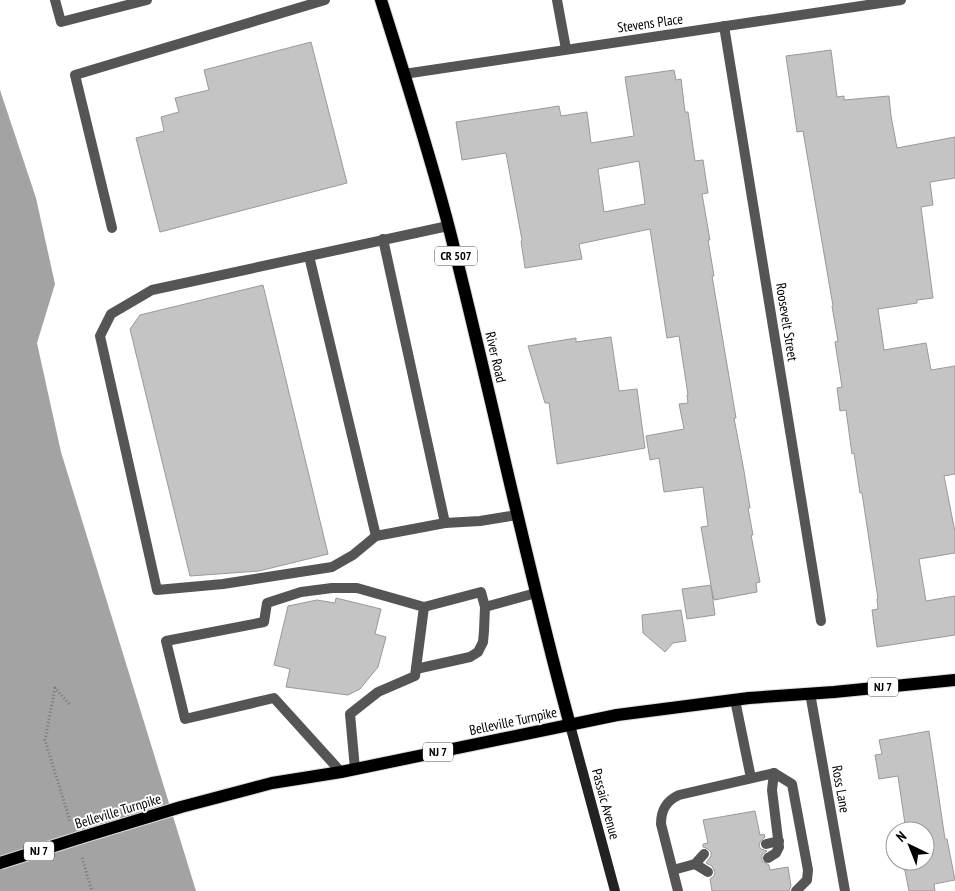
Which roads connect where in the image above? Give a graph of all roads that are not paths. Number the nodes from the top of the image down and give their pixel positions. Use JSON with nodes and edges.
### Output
{"nodes":[{"id":1,"x":54,"y":0,"type":"edge"},
{"id":2,"x":146,"y":0,"type":"edge"},
{"id":3,"x":325,"y":0,"type":"edge"},
{"id":4,"x":381,"y":0,"type":"edge"},
{"id":5,"x":557,"y":0,"type":"edge"},
{"id":6,"x":901,"y":0,"type":"edge"},
{"id":7,"x":856,"y":3,"type":"edge"},
{"id":8,"x":724,"y":26,"type":"junction"},
{"id":9,"x":566,"y":49,"type":"junction"},
{"id":10,"x":404,"y":74,"type":"junction"},
{"id":11,"x":448,"y":226,"type":"junction"},
{"id":12,"x":112,"y":228,"type":"dead end"},
{"id":13,"x":383,"y":239,"type":"junction"},
{"id":14,"x":309,"y":256,"type":"junction"},
{"id":15,"x":517,"y":515,"type":"junction"},
{"id":16,"x":445,"y":523,"type":"junction"},
{"id":17,"x":376,"y":536,"type":"junction"},
{"id":18,"x":536,"y":593,"type":"junction"},
{"id":19,"x":424,"y":607,"type":"junction"},
{"id":20,"x":485,"y":607,"type":"junction"},
{"id":21,"x":821,"y":621,"type":"dead end"},
{"id":22,"x":416,"y":669,"type":"junction"},
{"id":23,"x":955,"y":680,"type":"edge"},
{"id":24,"x":810,"y":692,"type":"junction"},
{"id":25,"x":735,"y":700,"type":"junction"},
{"id":26,"x":570,"y":724,"type":"junction"},
{"id":27,"x":355,"y":769,"type":"junction"},
{"id":28,"x":341,"y":772,"type":"junction"},
{"id":29,"x":774,"y":773,"type":"junction"},
{"id":30,"x":751,"y":778,"type":"junction"},
{"id":31,"x":780,"y":841,"type":"junction"},
{"id":32,"x":766,"y":844,"type":"dead end"},
{"id":33,"x":704,"y":854,"type":"dead end"},
{"id":34,"x":768,"y":858,"type":"dead end"},
{"id":35,"x":0,"y":863,"type":"edge"},
{"id":36,"x":695,"y":864,"type":"junction"},
{"id":37,"x":673,"y":870,"type":"junction"},
{"id":38,"x":708,"y":872,"type":"dead end"},
{"id":39,"x":615,"y":891,"type":"edge"},
{"id":40,"x":678,"y":891,"type":"edge"},
{"id":41,"x":796,"y":891,"type":"edge"},
{"id":42,"x":845,"y":891,"type":"edge"}],
"edges":[{"from":1,"to":2,"type":"street"},
{"from":3,"to":12,"type":"street"},
{"from":4,"to":10,"type":"main road","name":"River Road","number":"CR 507"},
{"from":5,"to":9,"type":"street"},
{"from":6,"to":7,"type":"street","name":"Stevens Place"},
{"from":7,"to":8,"type":"street","name":"Stevens Place"},
{"from":8,"to":9,"type":"street","name":"Stevens Place"},
{"from":8,"to":21,"type":"street","name":"Roosevelt Street"},
{"from":9,"to":10,"type":"street","name":"Stevens Place"},
{"from":10,"to":11,"type":"main road","name":"River Road","number":"CR 507"},
{"from":11,"to":13,"type":"street"},
{"from":11,"to":15,"type":"main road","name":"River Road","number":"CR 507"},
{"from":13,"to":14,"type":"street"},
{"from":13,"to":16,"type":"street"},
{"from":14,"to":17,"type":"street"},
{"from":14,"to":17,"type":"street"},
{"from":15,"to":16,"type":"street"},
{"from":15,"to":18,"type":"main road","name":"River Road","number":"CR 507"},
{"from":16,"to":17,"type":"street"},
{"from":18,"to":20,"type":"street"},
{"from":18,"to":26,"type":"main road","name":"River Road","number":"CR 507"},
{"from":19,"to":20,"type":"street"},
{"from":19,"to":22,"type":"street"},
{"from":19,"to":28,"type":"street"},
{"from":20,"to":22,"type":"street"},
{"from":22,"to":27,"type":"street"},
{"from":23,"to":24,"type":"main road","name":"Belleville Turnpike","number":"NJ 7"},
{"from":24,"to":25,"type":"main road","name":"Belleville Turnpike","number":"NJ 7"},
{"from":24,"to":42,"type":"street","name":"Ross Lane"},
{"from":25,"to":26,"type":"main road","name":"Belleville Turnpike","number":"NJ 7"},
{"from":25,"to":30,"type":"street"},
{"from":26,"to":27,"type":"main road","name":"Belleville Turnpike","number":"NJ 7"},
{"from":26,"to":39,"type":"main road","name":"Passaic Avenue"},
{"from":27,"to":28,"type":"main road","name":"Belleville Turnpike","number":"NJ 7"},
{"from":28,"to":35,"type":"main road","name":"Belleville Turnpike","number":"NJ 7","bridge":true},
{"from":29,"to":30,"type":"street"},
{"from":29,"to":31,"type":"street"},
{"from":29,"to":41,"type":"street"},
{"from":30,"to":37,"type":"street"},
{"from":31,"to":32,"type":"street"},
{"from":31,"to":34,"type":"street"},
{"from":33,"to":36,"type":"street"},
{"from":36,"to":37,"type":"street"},
{"from":36,"to":38,"type":"street"},
{"from":37,"to":40,"type":"street"}]}
